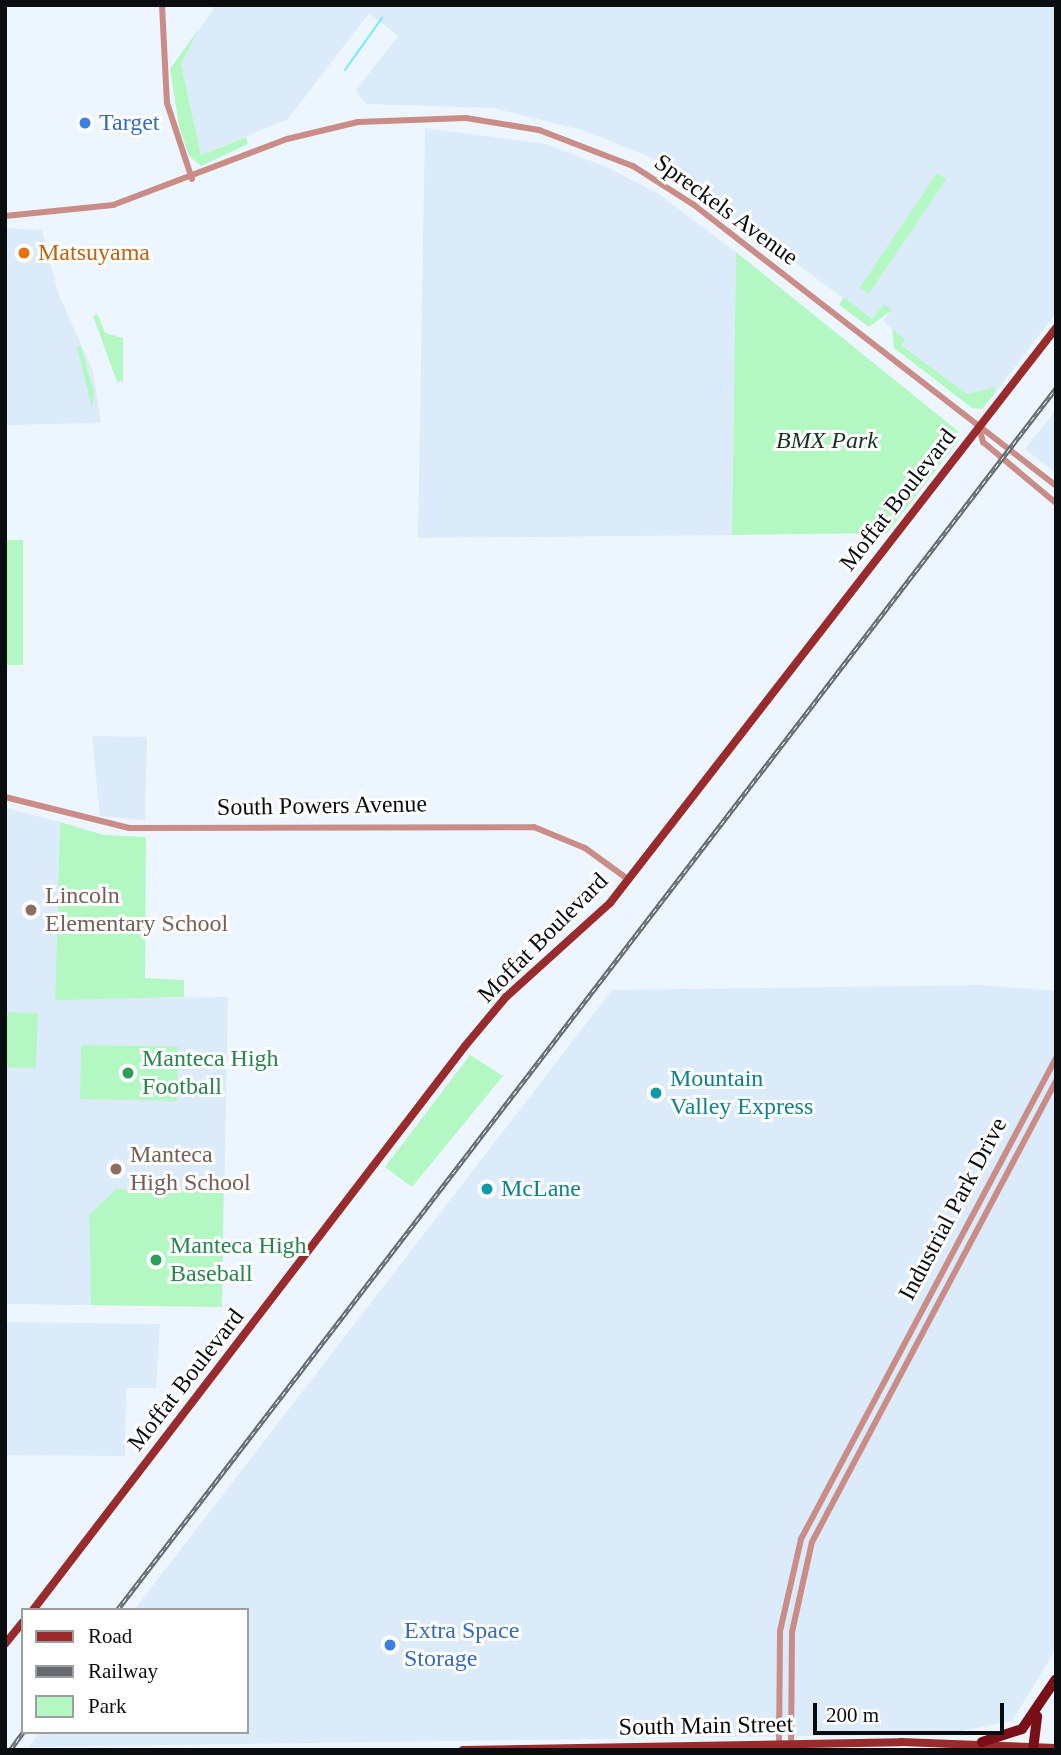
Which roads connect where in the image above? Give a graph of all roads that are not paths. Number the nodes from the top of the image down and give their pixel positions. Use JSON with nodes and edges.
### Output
{"nodes":[{"id":1,"x":162,"y":5,"type":"edge"},
{"id":2,"x":192,"y":179,"type":"junction"},
{"id":3,"x":5,"y":216,"type":"edge"},
{"id":4,"x":1056,"y":328,"type":"edge"},
{"id":5,"x":979,"y":427,"type":"junction"},
{"id":6,"x":1056,"y":486,"type":"edge"},
{"id":7,"x":1056,"y":503,"type":"edge"},
{"id":8,"x":5,"y":797,"type":"edge"},
{"id":9,"x":629,"y":880,"type":"junction"},
{"id":10,"x":1056,"y":1058,"type":"edge"},
{"id":11,"x":1056,"y":1081,"type":"edge"},
{"id":12,"x":886,"y":1378,"type":"junction"},
{"id":13,"x":896,"y":1384,"type":"junction"},
{"id":14,"x":859,"y":1428,"type":"junction"},
{"id":15,"x":870,"y":1434,"type":"junction"},
{"id":16,"x":35,"y":1608,"type":"edge"},
{"id":17,"x":21,"y":1624,"type":"edge"},
{"id":18,"x":5,"y":1644,"type":"edge"},
{"id":19,"x":1056,"y":1679,"type":"edge"},
{"id":20,"x":1040,"y":1707,"type":"junction"},
{"id":21,"x":901,"y":1742,"type":"junction"},
{"id":22,"x":982,"y":1742,"type":"junction"},
{"id":23,"x":951,"y":1746,"type":"edge"},
{"id":24,"x":779,"y":1747,"type":"edge"},
{"id":25,"x":791,"y":1747,"type":"edge"},
{"id":26,"x":638,"y":1748,"type":"edge"},
{"id":27,"x":1056,"y":1748,"type":"edge"},
{"id":28,"x":1032,"y":1749,"type":"edge"},
{"id":29,"x":463,"y":1750,"type":"edge"},
{"id":30,"x":890,"y":1750,"type":"edge"}],
"edges":[{"from":1,"to":2,"type":"street"},
{"from":2,"to":3,"type":"street","name":"Spreckels Avenue"},
{"from":2,"to":5,"type":"street","name":"Spreckels Avenue"},
{"from":4,"to":5,"type":"main road","name":"Moffat Boulevard"},
{"from":5,"to":6,"type":"street"},
{"from":5,"to":7,"type":"street"},
{"from":5,"to":9,"type":"main road","name":"Moffat Boulevard"},
{"from":8,"to":9,"type":"street","name":"South Powers Avenue"},
{"from":9,"to":16,"type":"main road","name":"Moffat Boulevard"},
{"from":10,"to":12,"type":"street","name":"Industrial Park Drive"},
{"from":11,"to":13,"type":"street","name":"Industrial Park Drive"},
{"from":12,"to":13,"type":"street"},
{"from":12,"to":14,"type":"street","name":"Industrial Park Drive"},
{"from":13,"to":15,"type":"street","name":"Industrial Park Drive"},
{"from":14,"to":15,"type":"street"},
{"from":14,"to":24,"type":"street","name":"Industrial Park Drive"},
{"from":15,"to":25,"type":"street","name":"Industrial Park Drive"},
{"from":17,"to":18,"type":"main road"},
{"from":19,"to":20,"type":"highway"},
{"from":20,"to":22,"type":"highway"},
{"from":20,"to":28,"type":"highway"},
{"from":21,"to":23,"type":"main road","name":"South Main Street"},
{"from":21,"to":25,"type":"main road","name":"South Main Street"},
{"from":21,"to":30,"type":"main road"},
{"from":22,"to":23,"type":"main road","name":"South Main Street"},
{"from":22,"to":28,"type":"main road","name":"South Main Street"},
{"from":24,"to":25,"type":"main road","name":"South Main Street"},
{"from":24,"to":26,"type":"main road","name":"South Main Street"},
{"from":26,"to":29,"type":"main road","name":"South Main Street"},
{"from":27,"to":28,"type":"main road","name":"South Main Street"}]}
